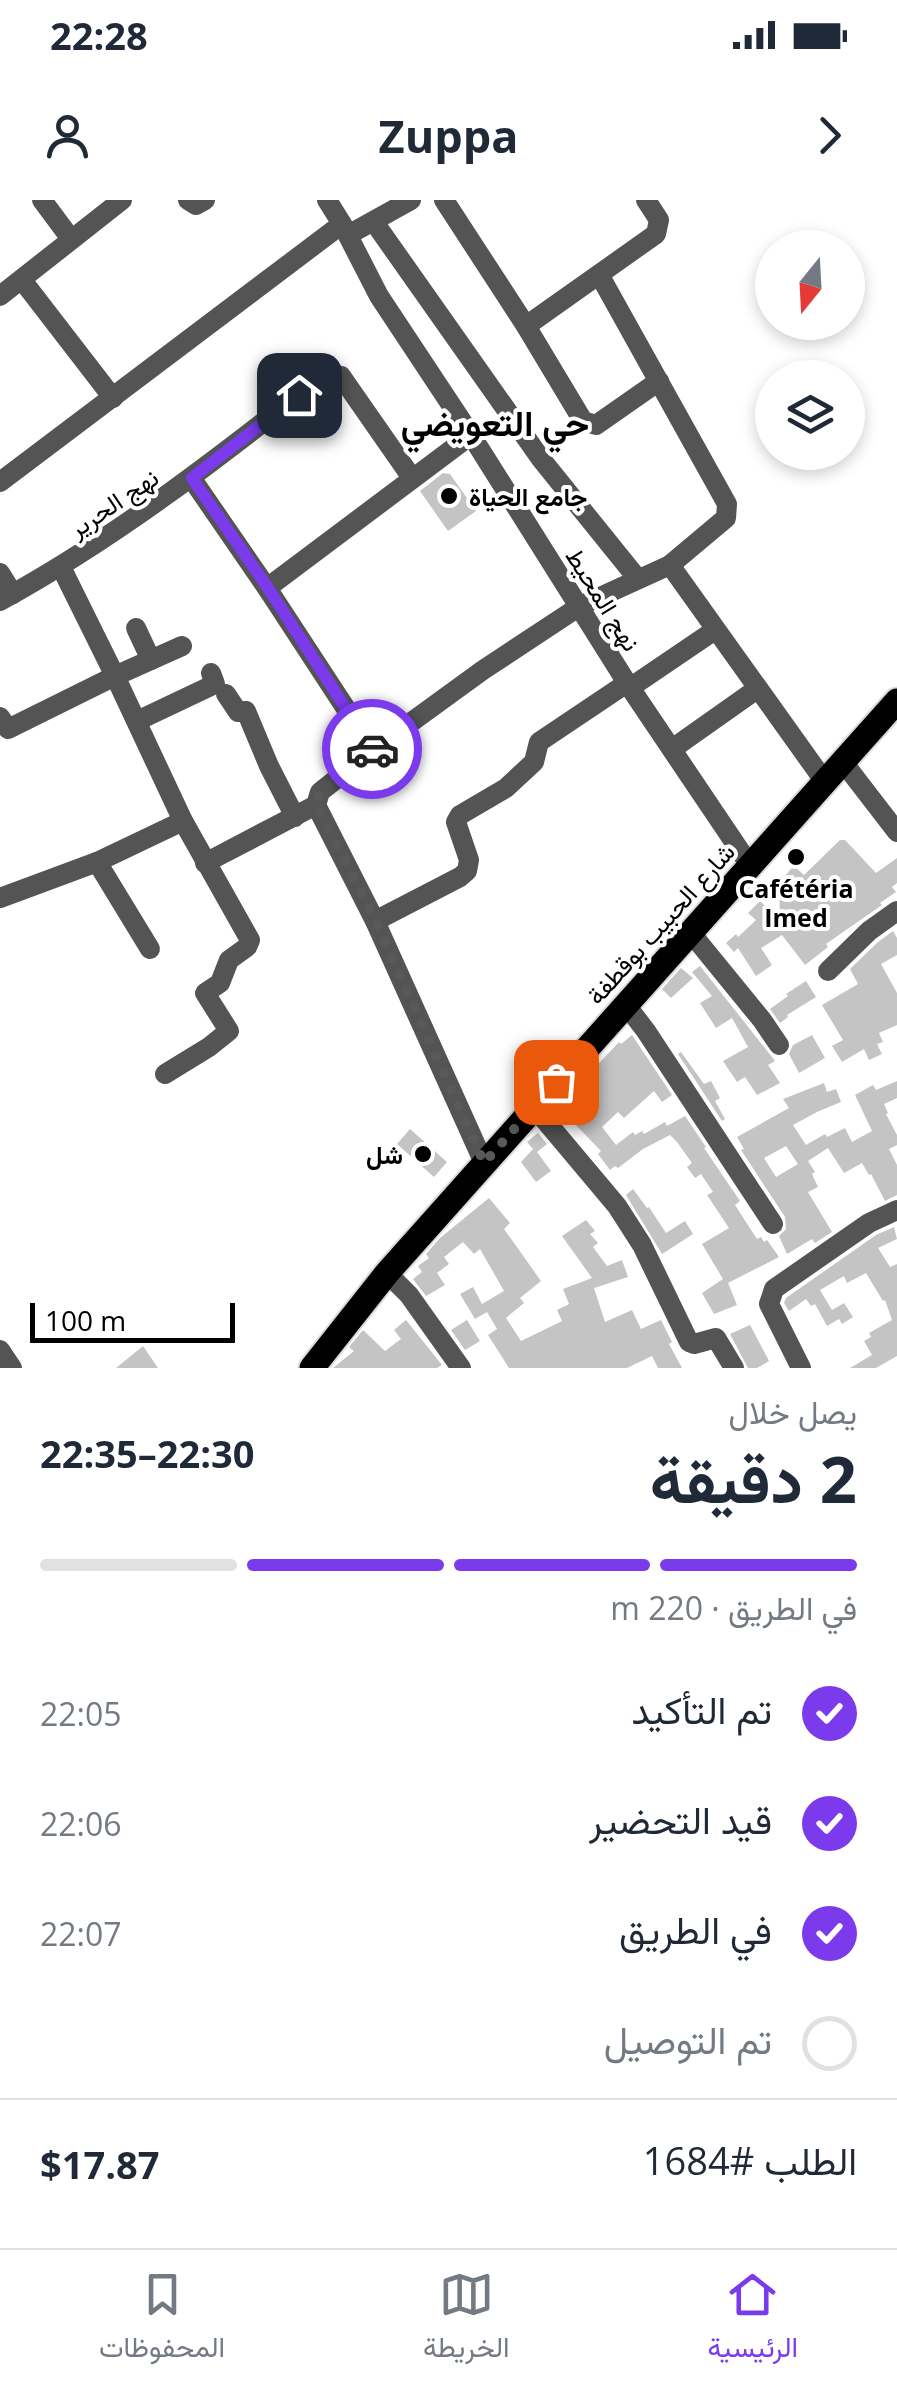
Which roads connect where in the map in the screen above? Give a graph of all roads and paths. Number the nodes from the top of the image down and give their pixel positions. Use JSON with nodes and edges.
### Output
{"nodes":[{"id":1,"x":42,"y":200,"type":"edge"},
{"id":2,"x":122,"y":200,"type":"edge"},
{"id":3,"x":188,"y":200,"type":"edge"},
{"id":4,"x":205,"y":200,"type":"edge"},
{"id":5,"x":327,"y":200,"type":"edge"},
{"id":6,"x":412,"y":200,"type":"edge"},
{"id":7,"x":444,"y":200,"type":"edge"},
{"id":8,"x":646,"y":200,"type":"edge"},
{"id":9,"x":374,"y":222,"type":"junction"},
{"id":10,"x":345,"y":230,"type":"junction"},
{"id":11,"x":72,"y":240,"type":"junction"},
{"id":12,"x":600,"y":276,"type":"junction"},
{"id":13,"x":22,"y":280,"type":"junction"},
{"id":14,"x":0,"y":296,"type":"edge"},
{"id":15,"x":526,"y":326,"type":"junction"},
{"id":16,"x":659,"y":381,"type":"junction"},
{"id":17,"x":114,"y":398,"type":"junction"},
{"id":18,"x":471,"y":435,"type":"junction"},
{"id":19,"x":192,"y":478,"type":"junction"},
{"id":20,"x":412,"y":478,"type":"junction"},
{"id":21,"x":0,"y":482,"type":"edge"},
{"id":22,"x":670,"y":565,"type":"junction"},
{"id":23,"x":60,"y":568,"type":"junction"},
{"id":24,"x":0,"y":573,"type":"edge"},
{"id":25,"x":637,"y":578,"type":"junction"},
{"id":26,"x":268,"y":588,"type":"junction"},
{"id":27,"x":6,"y":597,"type":"edge"},
{"id":28,"x":580,"y":606,"type":"junction"},
{"id":29,"x":136,"y":628,"type":"dead end"},
{"id":30,"x":714,"y":630,"type":"junction"},
{"id":31,"x":182,"y":646,"type":"dead end"},
{"id":32,"x":151,"y":660,"type":"junction"},
{"id":33,"x":211,"y":673,"type":"dead end"},
{"id":34,"x":115,"y":676,"type":"junction"},
{"id":35,"x":629,"y":685,"type":"junction"},
{"id":36,"x":757,"y":689,"type":"junction"},
{"id":37,"x":226,"y":694,"type":"dead end"},
{"id":38,"x":897,"y":701,"type":"edge"},
{"id":39,"x":137,"y":721,"type":"junction"},
{"id":40,"x":3,"y":726,"type":"edge"},
{"id":41,"x":672,"y":748,"type":"junction"},
{"id":42,"x":373,"y":750,"type":"junction"},
{"id":43,"x":843,"y":762,"type":"junction"},
{"id":44,"x":825,"y":782,"type":"junction"},
{"id":45,"x":316,"y":805,"type":"junction"},
{"id":46,"x":295,"y":817,"type":"junction"},
{"id":47,"x":183,"y":822,"type":"junction"},
{"id":48,"x":897,"y":832,"type":"edge"},
{"id":49,"x":97,"y":862,"type":"junction"},
{"id":50,"x":205,"y":863,"type":"junction"},
{"id":51,"x":752,"y":866,"type":"junction"},
{"id":52,"x":0,"y":898,"type":"edge"},
{"id":53,"x":897,"y":910,"type":"edge"},
{"id":54,"x":375,"y":920,"type":"junction"},
{"id":55,"x":691,"y":933,"type":"junction"},
{"id":56,"x":150,"y":949,"type":"dead end"},
{"id":57,"x":828,"y":971,"type":"dead end"},
{"id":58,"x":626,"y":1004,"type":"junction"},
{"id":59,"x":778,"y":1045,"type":"dead end"},
{"id":60,"x":165,"y":1074,"type":"dead end"},
{"id":61,"x":533,"y":1106,"type":"junction"},
{"id":62,"x":484,"y":1163,"type":"junction"},
{"id":63,"x":897,"y":1210,"type":"edge"},
{"id":64,"x":773,"y":1224,"type":"dead end"},
{"id":65,"x":387,"y":1273,"type":"junction"},
{"id":66,"x":0,"y":1350,"type":"edge"},
{"id":67,"x":12,"y":1368,"type":"edge"},
{"id":68,"x":312,"y":1368,"type":"edge"},
{"id":69,"x":461,"y":1368,"type":"edge"},
{"id":70,"x":734,"y":1368,"type":"edge"},
{"id":71,"x":802,"y":1368,"type":"edge"}],
"edges":[{"from":1,"to":11,"type":"street"},
{"from":2,"to":11,"type":"street"},
{"from":3,"to":4,"type":"street"},
{"from":5,"to":10,"type":"street","name":"نهج المحيط"},
{"from":6,"to":9,"type":"street"},
{"from":7,"to":15,"type":"street"},
{"from":8,"to":12,"type":"street"},
{"from":9,"to":10,"type":"street"},
{"from":9,"to":25,"type":"street"},
{"from":10,"to":17,"type":"street"},
{"from":10,"to":18,"type":"street","name":"نهج المحيط"},
{"from":11,"to":13,"type":"street"},
{"from":12,"to":15,"type":"street"},
{"from":12,"to":16,"type":"street"},
{"from":13,"to":14,"type":"street"},
{"from":13,"to":17,"type":"street"},
{"from":15,"to":16,"type":"street"},
{"from":16,"to":22,"type":"street"},
{"from":17,"to":21,"type":"street"},
{"from":18,"to":20,"type":"street"},
{"from":18,"to":28,"type":"street","name":"نهج المحيط"},
{"from":19,"to":20,"type":"street","name":"نهج الحرير"},
{"from":19,"to":23,"type":"street","name":"نهج الحرير"},
{"from":19,"to":26,"type":"street"},
{"from":20,"to":26,"type":"street"},
{"from":22,"to":25,"type":"street"},
{"from":22,"to":30,"type":"street"},
{"from":23,"to":27,"type":"street","name":"نهج الحرير"},
{"from":23,"to":34,"type":"street"},
{"from":24,"to":27,"type":"street"},
{"from":25,"to":28,"type":"street"},
{"from":26,"to":42,"type":"street"},
{"from":28,"to":35,"type":"street","name":"نهج المحيط"},
{"from":28,"to":42,"type":"street"},
{"from":29,"to":32,"type":"street"},
{"from":30,"to":35,"type":"street"},
{"from":30,"to":36,"type":"street"},
{"from":31,"to":32,"type":"street"},
{"from":32,"to":34,"type":"street"},
{"from":33,"to":39,"type":"street"},
{"from":34,"to":39,"type":"street"},
{"from":34,"to":40,"type":"street"},
{"from":35,"to":41,"type":"street","name":"نهج المحيط"},
{"from":35,"to":54,"type":"street"},
{"from":36,"to":41,"type":"street"},
{"from":36,"to":44,"type":"street"},
{"from":37,"to":46,"type":"street"},
{"from":38,"to":43,"type":"main road","name":"شارع الحبيب بوقطفة"},
{"from":39,"to":47,"type":"street"},
{"from":41,"to":51,"type":"street","name":"نهج المحيط"},
{"from":42,"to":45,"type":"street"},
{"from":43,"to":44,"type":"main road","name":"شارع الحبيب بوقطفة"},
{"from":43,"to":48,"type":"street"},
{"from":44,"to":51,"type":"main road","name":"شارع الحبيب بوقطفة"},
{"from":45,"to":46,"type":"street"},
{"from":45,"to":54,"type":"street"},
{"from":46,"to":50,"type":"street"},
{"from":47,"to":49,"type":"street"},
{"from":47,"to":50,"type":"street"},
{"from":49,"to":52,"type":"street"},
{"from":49,"to":56,"type":"street"},
{"from":50,"to":60,"type":"street"},
{"from":51,"to":55,"type":"main road","name":"شارع الحبيب بوقطفة"},
{"from":53,"to":57,"type":"street"},
{"from":54,"to":62,"type":"street"},
{"from":55,"to":58,"type":"main road","name":"شارع الحبيب بوقطفة"},
{"from":55,"to":59,"type":"street"},
{"from":58,"to":61,"type":"main road","name":"شارع الحبيب بوقطفة"},
{"from":58,"to":64,"type":"street"},
{"from":61,"to":62,"type":"main road","name":"شارع الحبيب بوقطفة"},
{"from":61,"to":70,"type":"street"},
{"from":62,"to":65,"type":"main road","name":"شارع الحبيب بوقطفة"},
{"from":63,"to":71,"type":"street"},
{"from":65,"to":68,"type":"main road","name":"شارع الحبيب بوقطفة"},
{"from":65,"to":69,"type":"street"},
{"from":66,"to":67,"type":"street"}]}
